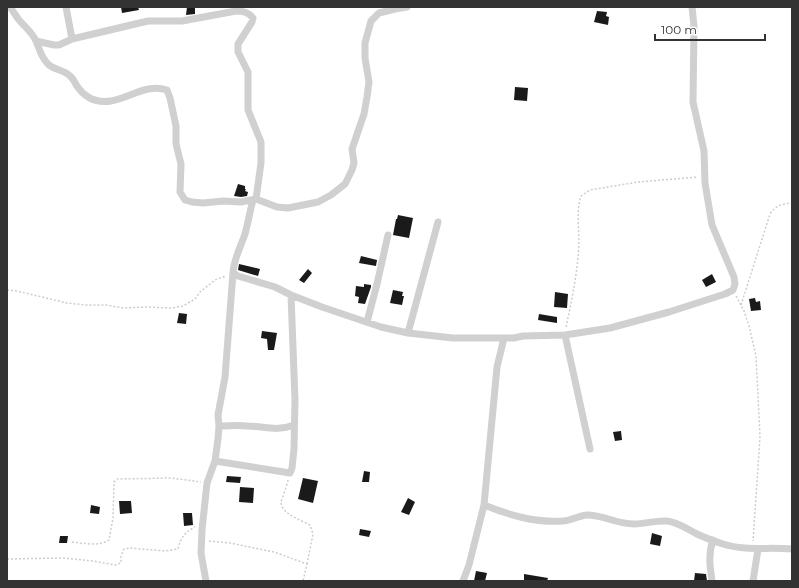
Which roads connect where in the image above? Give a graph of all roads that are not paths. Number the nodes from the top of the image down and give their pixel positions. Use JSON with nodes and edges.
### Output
{"nodes":[{"id":1,"x":10,"y":7,"type":"edge"},
{"id":2,"x":66,"y":7,"type":"edge"},
{"id":3,"x":407,"y":7,"type":"edge"},
{"id":4,"x":692,"y":7,"type":"edge"},
{"id":5,"x":72,"y":38,"type":"junction"},
{"id":6,"x":36,"y":41,"type":"junction"},
{"id":7,"x":254,"y":199,"type":"junction"},
{"id":8,"x":438,"y":222,"type":"dead end"},
{"id":9,"x":388,"y":235,"type":"dead end"},
{"id":10,"x":233,"y":273,"type":"junction"},
{"id":11,"x":291,"y":295,"type":"junction"},
{"id":12,"x":367,"y":322,"type":"junction"},
{"id":13,"x":408,"y":333,"type":"junction"},
{"id":14,"x":565,"y":335,"type":"junction"},
{"id":15,"x":504,"y":338,"type":"junction"},
{"id":16,"x":294,"y":425,"type":"junction"},
{"id":17,"x":219,"y":426,"type":"junction"},
{"id":18,"x":590,"y":449,"type":"dead end"},
{"id":19,"x":215,"y":461,"type":"junction"},
{"id":20,"x":484,"y":505,"type":"junction"},
{"id":21,"x":713,"y":540,"type":"junction"},
{"id":22,"x":755,"y":549,"type":"junction"},
{"id":23,"x":792,"y":549,"type":"edge"},
{"id":24,"x":206,"y":581,"type":"edge"},
{"id":25,"x":463,"y":581,"type":"edge"},
{"id":26,"x":712,"y":581,"type":"edge"},
{"id":27,"x":752,"y":581,"type":"edge"}],
"edges":[{"from":1,"to":6,"type":"street"},
{"from":2,"to":5,"type":"street"},
{"from":3,"to":7,"type":"street"},
{"from":4,"to":14,"type":"street"},
{"from":5,"to":6,"type":"street"},
{"from":5,"to":7,"type":"street"},
{"from":6,"to":7,"type":"street"},
{"from":7,"to":10,"type":"street"},
{"from":8,"to":13,"type":"street"},
{"from":9,"to":12,"type":"street"},
{"from":10,"to":11,"type":"street"},
{"from":10,"to":17,"type":"street"},
{"from":11,"to":12,"type":"street"},
{"from":11,"to":16,"type":"street"},
{"from":12,"to":13,"type":"street"},
{"from":13,"to":15,"type":"street"},
{"from":14,"to":15,"type":"street"},
{"from":14,"to":18,"type":"street"},
{"from":15,"to":20,"type":"street"},
{"from":16,"to":17,"type":"street"},
{"from":16,"to":19,"type":"street"},
{"from":17,"to":19,"type":"street"},
{"from":19,"to":24,"type":"street"},
{"from":20,"to":21,"type":"street"},
{"from":20,"to":25,"type":"street"},
{"from":21,"to":22,"type":"street"},
{"from":21,"to":26,"type":"street"},
{"from":22,"to":23,"type":"street"},
{"from":22,"to":27,"type":"street"}]}
